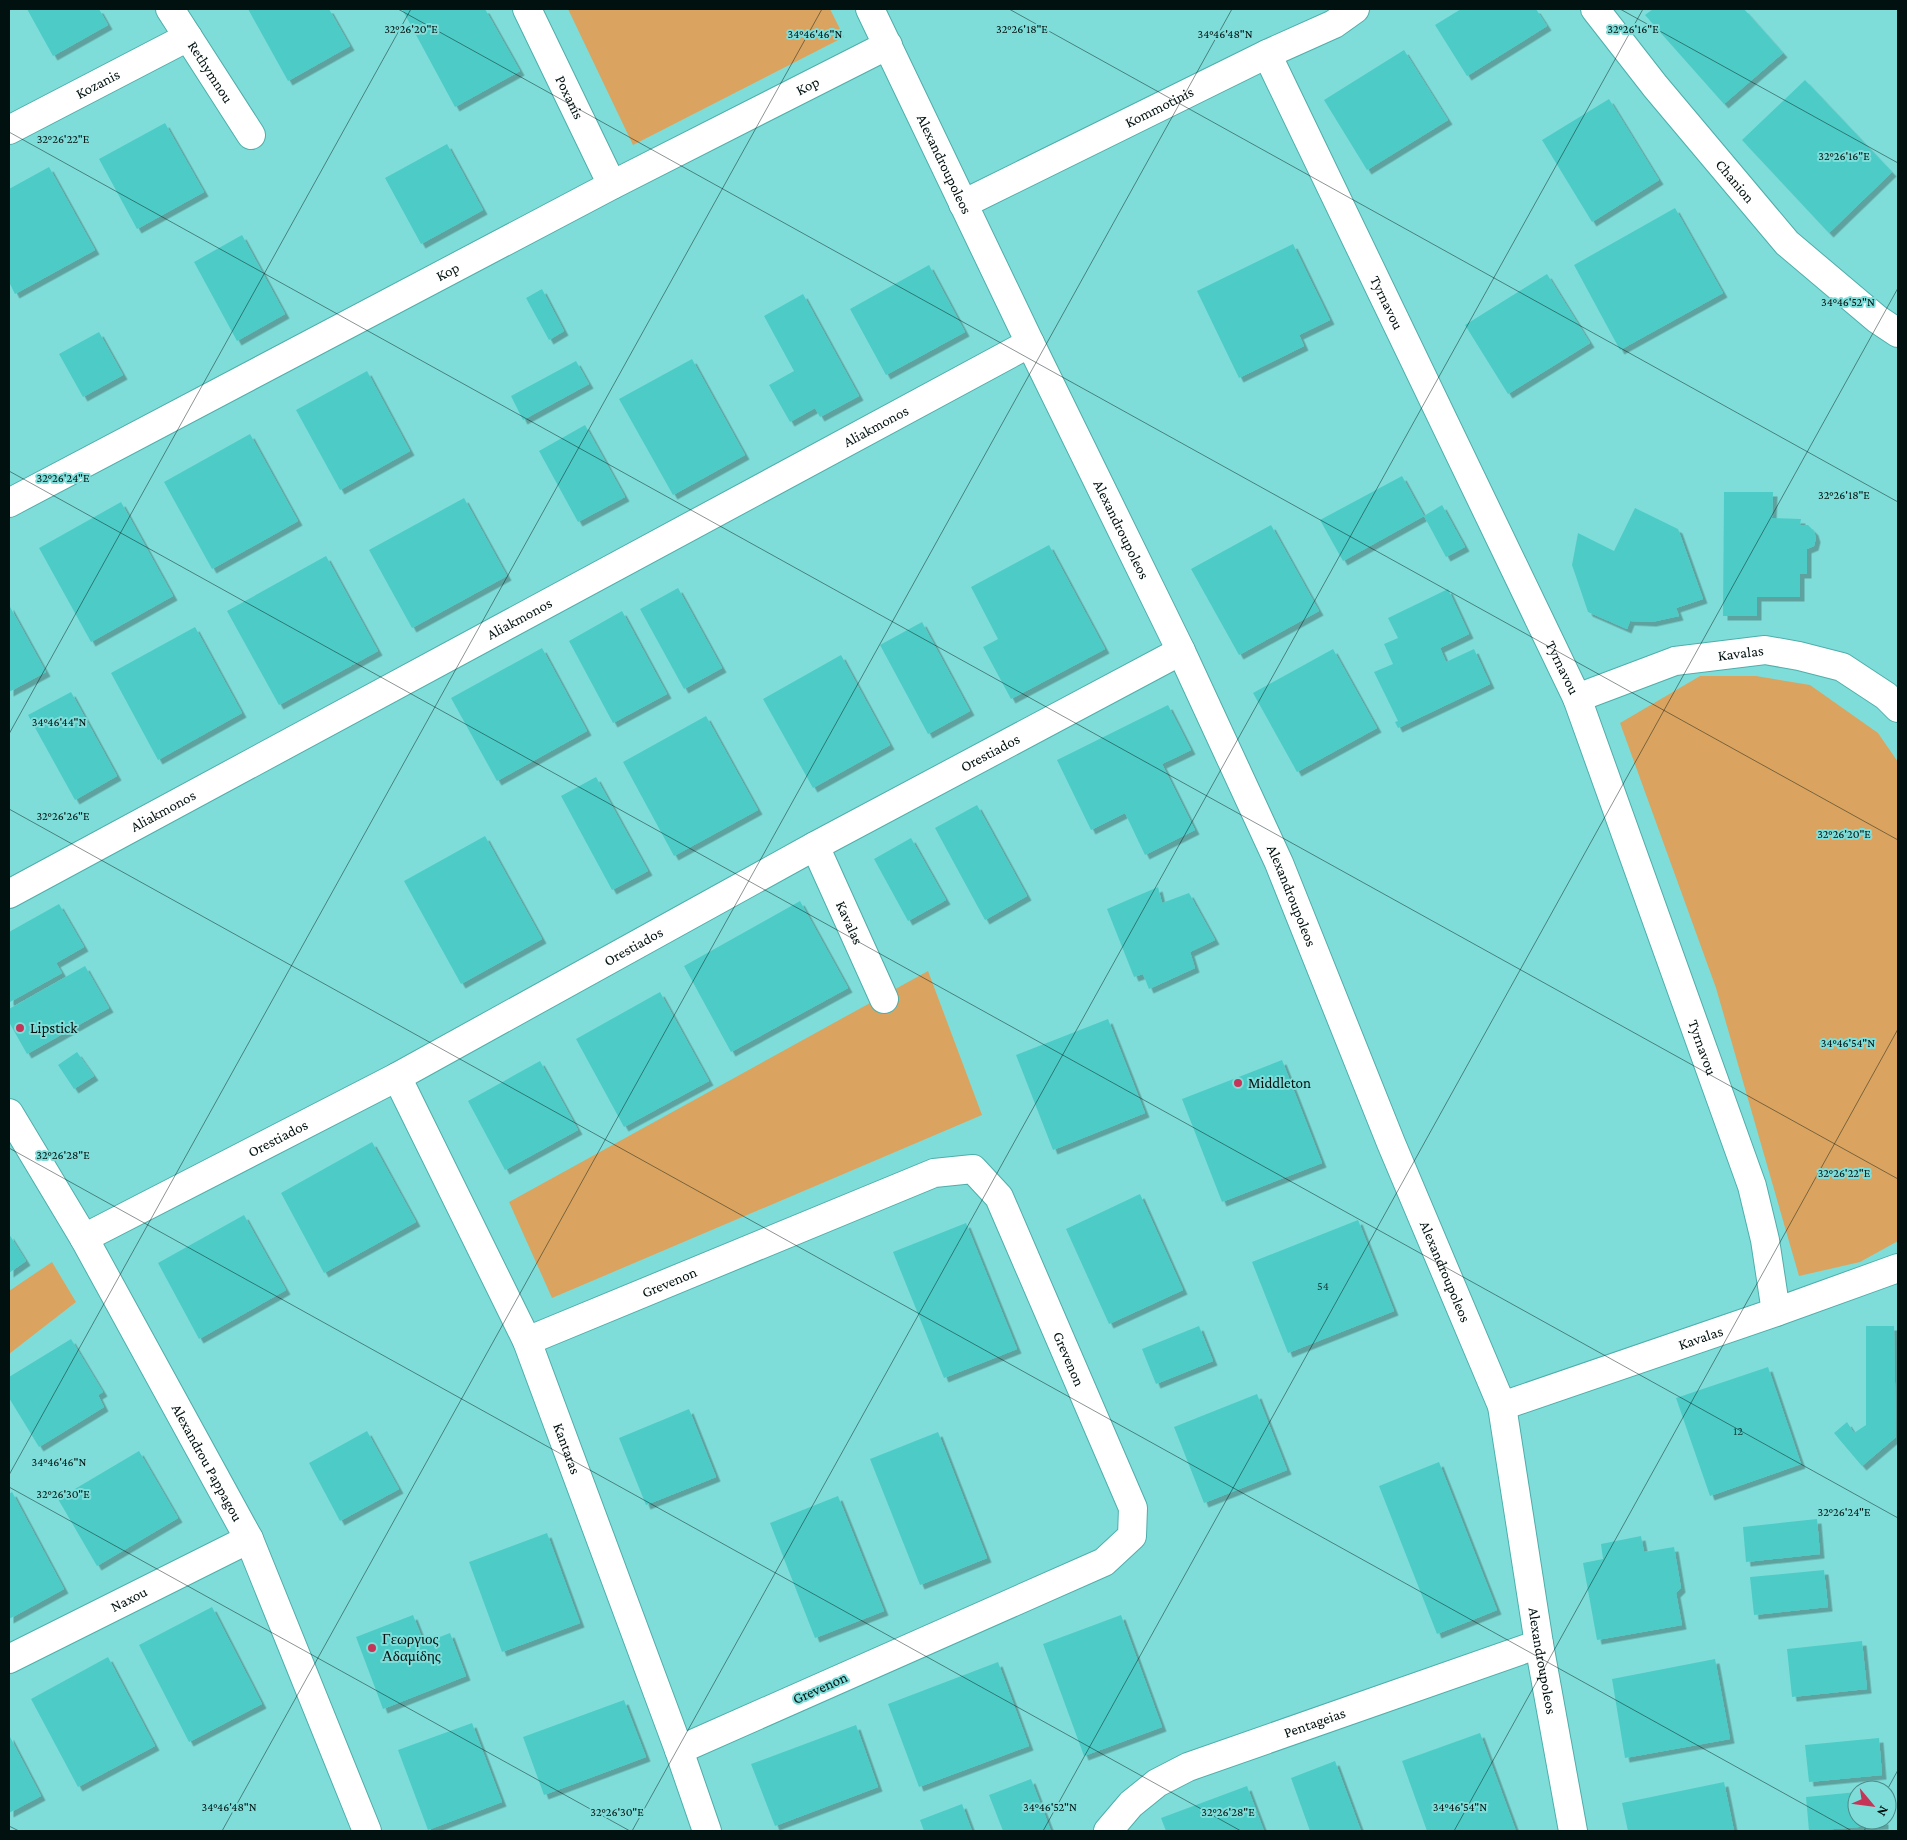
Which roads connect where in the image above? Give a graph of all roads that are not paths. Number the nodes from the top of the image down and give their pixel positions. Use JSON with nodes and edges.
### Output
{"nodes":[{"id":1,"x":170,"y":9,"type":"edge"},
{"id":2,"x":527,"y":9,"type":"edge"},
{"id":3,"x":870,"y":9,"type":"edge"},
{"id":4,"x":1355,"y":9,"type":"edge"},
{"id":5,"x":1595,"y":9,"type":"edge"},
{"id":6,"x":188,"y":37,"type":"junction"},
{"id":7,"x":888,"y":45,"type":"junction"},
{"id":8,"x":1267,"y":54,"type":"junction"},
{"id":9,"x":9,"y":130,"type":"edge"},
{"id":10,"x":251,"y":136,"type":"dead end"},
{"id":11,"x":612,"y":185,"type":"junction"},
{"id":12,"x":963,"y":204,"type":"junction"},
{"id":13,"x":1898,"y":333,"type":"edge"},
{"id":14,"x":1030,"y":344,"type":"junction"},
{"id":15,"x":9,"y":503,"type":"edge"},
{"id":16,"x":1181,"y":651,"type":"junction"},
{"id":17,"x":1577,"y":698,"type":"junction"},
{"id":18,"x":1898,"y":708,"type":"edge"},
{"id":19,"x":815,"y":846,"type":"junction"},
{"id":20,"x":9,"y":894,"type":"edge"},
{"id":21,"x":884,"y":999,"type":"dead end"},
{"id":22,"x":397,"y":1077,"type":"junction"},
{"id":23,"x":9,"y":1113,"type":"edge"},
{"id":24,"x":84,"y":1238,"type":"junction"},
{"id":25,"x":1898,"y":1268,"type":"edge"},
{"id":26,"x":1776,"y":1312,"type":"junction"},
{"id":27,"x":527,"y":1341,"type":"junction"},
{"id":28,"x":1502,"y":1406,"type":"junction"},
{"id":29,"x":250,"y":1539,"type":"junction"},
{"id":30,"x":1539,"y":1644,"type":"junction"},
{"id":31,"x":9,"y":1659,"type":"edge"},
{"id":32,"x":679,"y":1750,"type":"junction"},
{"id":33,"x":367,"y":1831,"type":"edge"},
{"id":34,"x":707,"y":1831,"type":"edge"},
{"id":35,"x":1108,"y":1831,"type":"edge"},
{"id":36,"x":1573,"y":1831,"type":"edge"}],
"edges":[{"from":1,"to":6,"type":"street","name":"Rethymnou"},
{"from":2,"to":11,"type":"street","name":"Poxanis"},
{"from":3,"to":7,"type":"street","name":"Alexandroupoleos"},
{"from":4,"to":8,"type":"street","name":"Kommotinis"},
{"from":5,"to":13,"type":"street","name":"Chanion"},
{"from":6,"to":9,"type":"street","name":"Kozanis"},
{"from":6,"to":10,"type":"street","name":"Rethymnou"},
{"from":7,"to":11,"type":"street","name":"Kop"},
{"from":7,"to":12,"type":"street","name":"Alexandroupoleos"},
{"from":8,"to":12,"type":"street","name":"Kommotinis"},
{"from":8,"to":17,"type":"street","name":"Tyrnavou"},
{"from":11,"to":15,"type":"street","name":"Kop"},
{"from":12,"to":14,"type":"street","name":"Alexandroupoleos"},
{"from":14,"to":16,"type":"street","name":"Alexandroupoleos"},
{"from":14,"to":20,"type":"street","name":"Aliakmonos"},
{"from":16,"to":19,"type":"street","name":"Orestiados"},
{"from":16,"to":28,"type":"street","name":"Alexandroupoleos"},
{"from":17,"to":18,"type":"street","name":"Kavalas"},
{"from":17,"to":26,"type":"street","name":"Tyrnavou"},
{"from":19,"to":21,"type":"street","name":"Kavalas"},
{"from":19,"to":22,"type":"street","name":"Orestiados"},
{"from":22,"to":24,"type":"street","name":"Orestiados"},
{"from":22,"to":27,"type":"street","name":"Kantaras"},
{"from":23,"to":24,"type":"street","name":"Alexandrou Pappagou"},
{"from":24,"to":29,"type":"street","name":"Alexandrou Pappagou"},
{"from":25,"to":26,"type":"street","name":"Kavalas"},
{"from":26,"to":28,"type":"street","name":"Kavalas"},
{"from":27,"to":32,"type":"street","name":"Kantaras"},
{"from":27,"to":32,"type":"street","name":"Grevenon"},
{"from":28,"to":30,"type":"street","name":"Alexandroupoleos"},
{"from":29,"to":31,"type":"street","name":"Naxou"},
{"from":29,"to":33,"type":"street","name":"Alexandrou Pappagou"},
{"from":30,"to":35,"type":"street","name":"Pentageias"},
{"from":30,"to":36,"type":"street","name":"Alexandroupoleos"},
{"from":32,"to":34,"type":"street","name":"Kantaras"}]}
